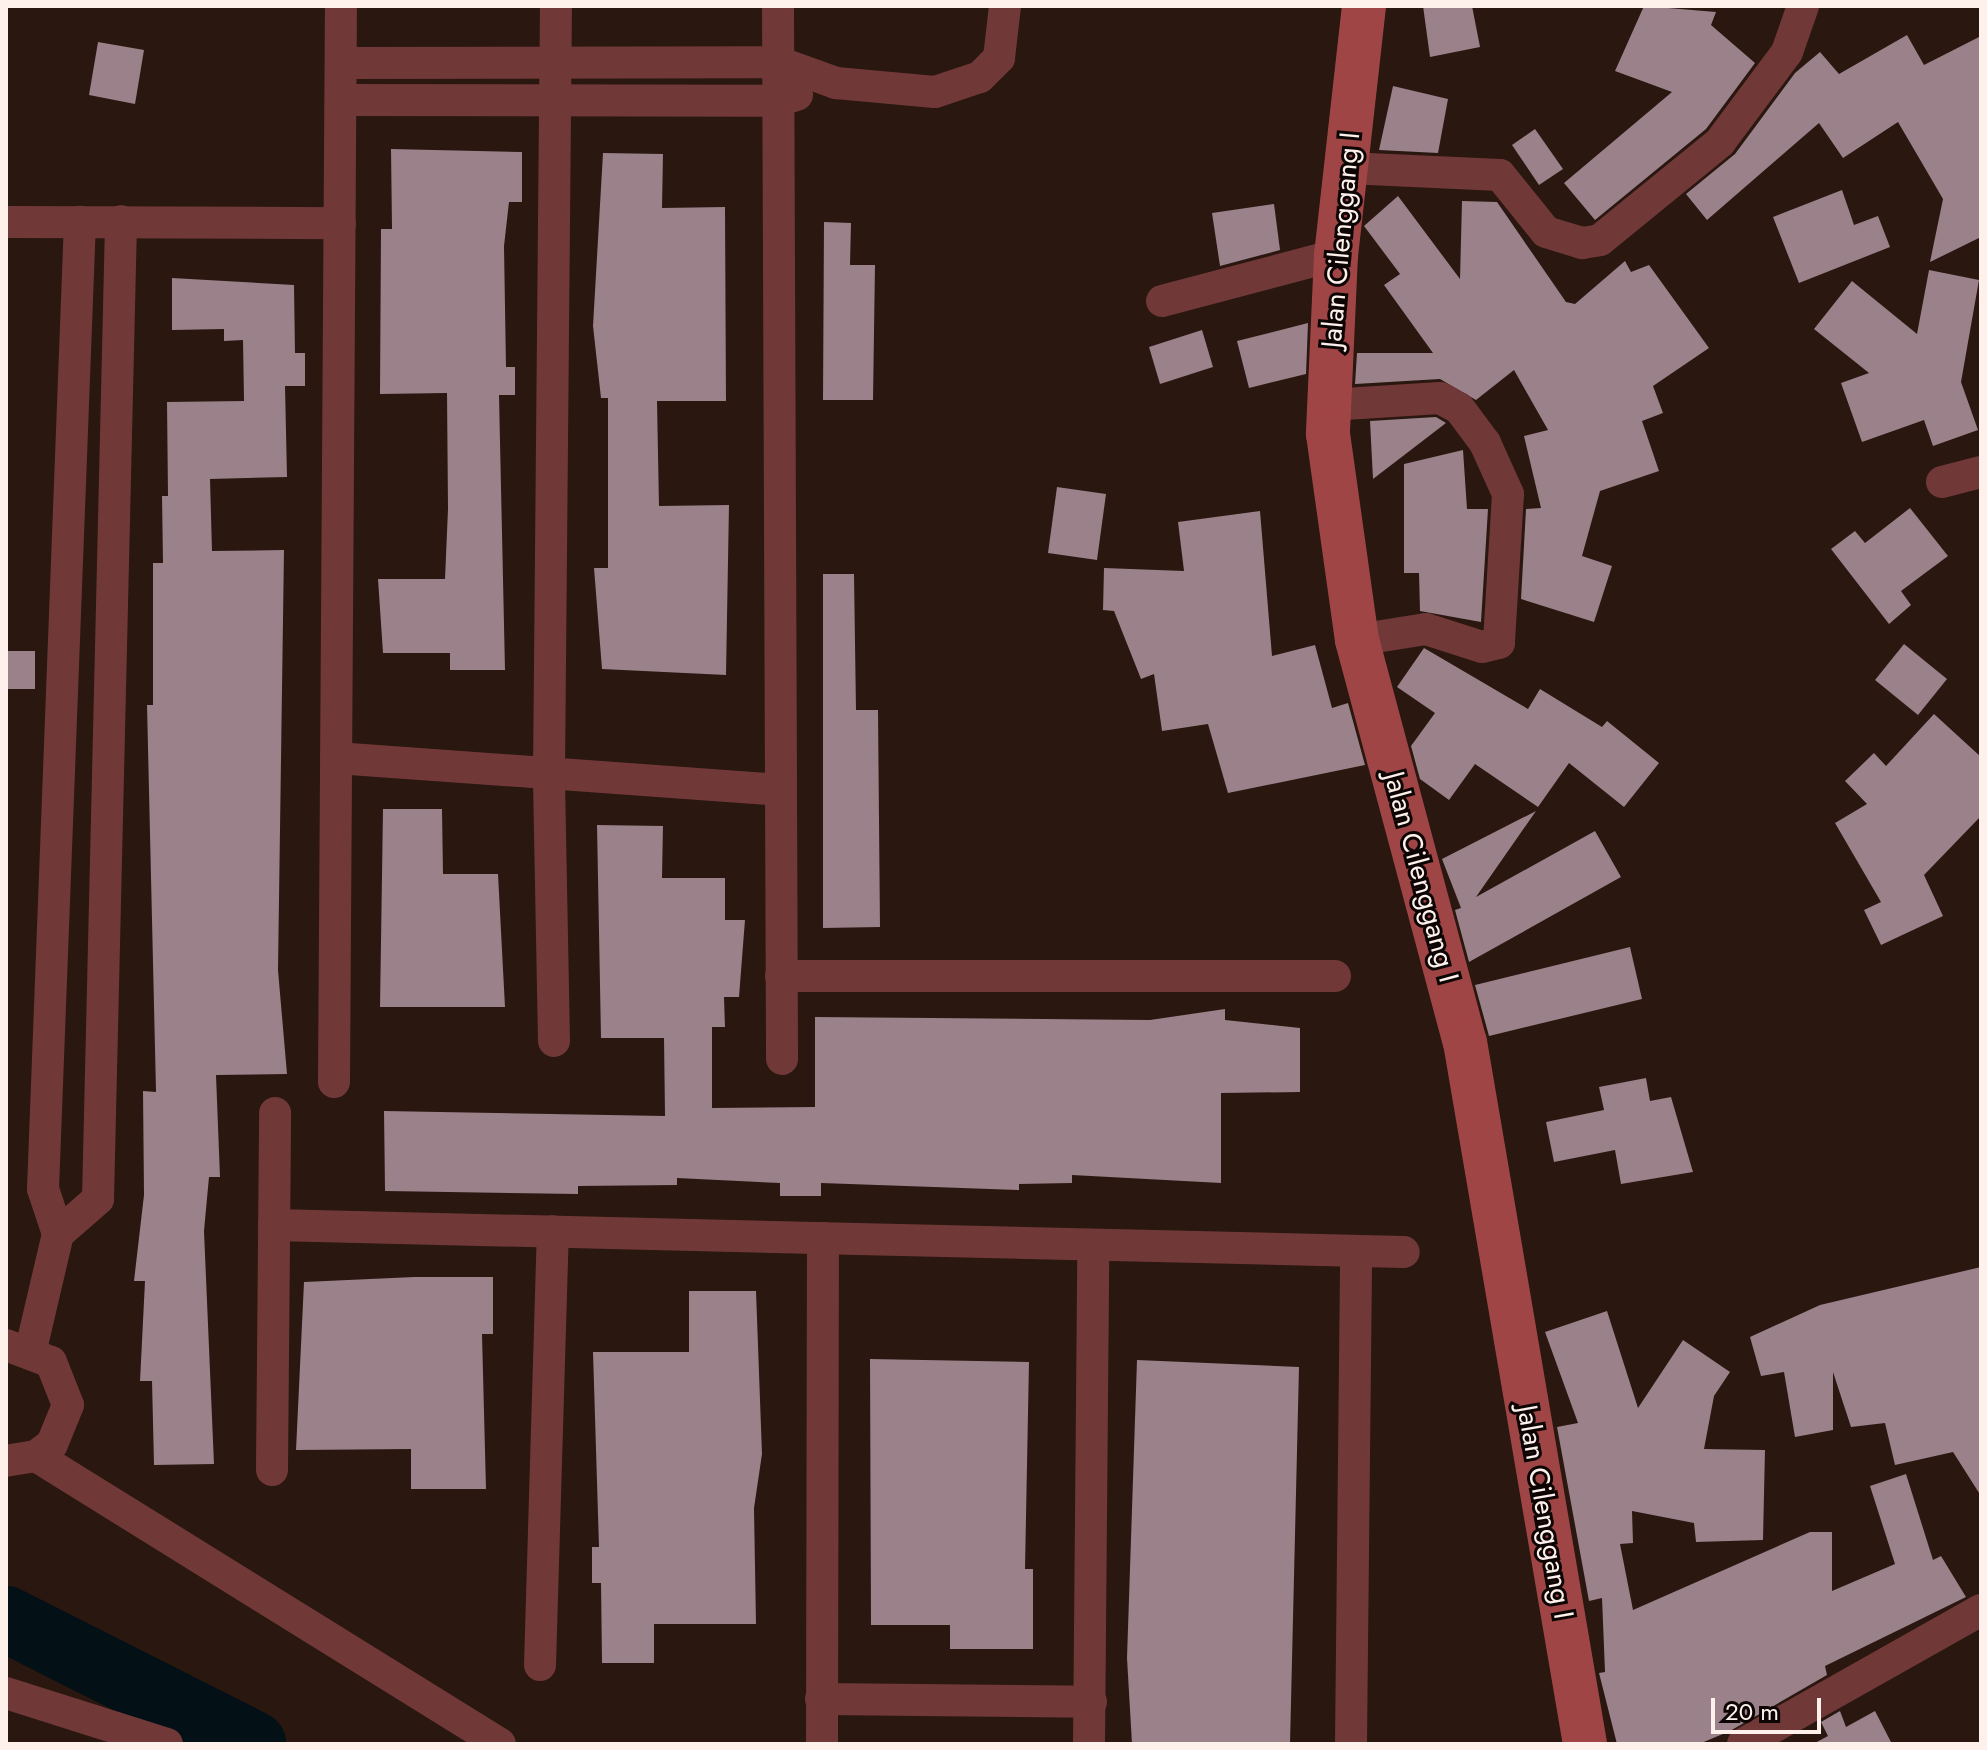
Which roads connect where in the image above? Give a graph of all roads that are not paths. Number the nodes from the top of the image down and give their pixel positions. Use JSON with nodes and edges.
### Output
{"nodes":[{"id":1,"x":341,"y":6,"type":"edge"},
{"id":2,"x":556,"y":6,"type":"edge"},
{"id":3,"x":778,"y":6,"type":"edge"},
{"id":4,"x":1005,"y":6,"type":"edge"},
{"id":5,"x":1364,"y":6,"type":"edge"},
{"id":6,"x":1803,"y":6,"type":"edge"},
{"id":7,"x":778,"y":62,"type":"junction"},
{"id":8,"x":341,"y":63,"type":"junction"},
{"id":9,"x":555,"y":63,"type":"junction"},
{"id":10,"x":836,"y":83,"type":"junction"},
{"id":11,"x":341,"y":100,"type":"junction"},
{"id":12,"x":555,"y":100,"type":"junction"},
{"id":13,"x":778,"y":101,"type":"junction"},
{"id":14,"x":1347,"y":168,"type":"junction"},
{"id":15,"x":121,"y":221,"type":"junction"},
{"id":16,"x":6,"y":222,"type":"edge"},
{"id":17,"x":80,"y":222,"type":"junction"},
{"id":18,"x":340,"y":223,"type":"junction"},
{"id":19,"x":1336,"y":255,"type":"junction"},
{"id":20,"x":1162,"y":301,"type":"dead end"},
{"id":21,"x":1329,"y":405,"type":"junction"},
{"id":22,"x":1981,"y":472,"type":"edge"},
{"id":23,"x":1942,"y":482,"type":"dead end"},
{"id":24,"x":1357,"y":640,"type":"junction"},
{"id":25,"x":336,"y":758,"type":"junction"},
{"id":26,"x":549,"y":773,"type":"junction"},
{"id":27,"x":781,"y":790,"type":"junction"},
{"id":28,"x":781,"y":976,"type":"junction"},
{"id":29,"x":1335,"y":976,"type":"dead end"},
{"id":30,"x":554,"y":1041,"type":"dead end"},
{"id":31,"x":782,"y":1059,"type":"dead end"},
{"id":32,"x":334,"y":1082,"type":"dead end"},
{"id":33,"x":275,"y":1113,"type":"dead end"},
{"id":34,"x":274,"y":1225,"type":"junction"},
{"id":35,"x":553,"y":1231,"type":"junction"},
{"id":36,"x":58,"y":1234,"type":"junction"},
{"id":37,"x":823,"y":1238,"type":"junction"},
{"id":38,"x":1093,"y":1245,"type":"junction"},
{"id":39,"x":1356,"y":1251,"type":"junction"},
{"id":40,"x":1404,"y":1252,"type":"dead end"},
{"id":41,"x":19,"y":1347,"type":"edge"},
{"id":42,"x":21,"y":1459,"type":"edge"},
{"id":43,"x":272,"y":1470,"type":"dead end"},
{"id":44,"x":1981,"y":1610,"type":"edge"},
{"id":45,"x":540,"y":1665,"type":"dead end"},
{"id":46,"x":6,"y":1693,"type":"edge"},
{"id":47,"x":821,"y":1699,"type":"junction"},
{"id":48,"x":1091,"y":1702,"type":"junction"},
{"id":49,"x":167,"y":1744,"type":"edge"},
{"id":50,"x":500,"y":1744,"type":"edge"},
{"id":51,"x":822,"y":1744,"type":"edge"},
{"id":52,"x":1089,"y":1744,"type":"edge"},
{"id":53,"x":1351,"y":1744,"type":"edge"},
{"id":54,"x":1585,"y":1744,"type":"edge"},
{"id":55,"x":1743,"y":1744,"type":"edge"}],
"edges":[{"from":1,"to":8,"type":"street"},
{"from":2,"to":9,"type":"street"},
{"from":3,"to":7,"type":"street"},
{"from":4,"to":10,"type":"street"},
{"from":5,"to":14,"type":"street","name":"Jalan Cilenggang I"},
{"from":6,"to":14,"type":"street"},
{"from":7,"to":9,"type":"street"},
{"from":7,"to":10,"type":"street"},
{"from":7,"to":13,"type":"street"},
{"from":8,"to":9,"type":"street"},
{"from":8,"to":11,"type":"street"},
{"from":9,"to":12,"type":"street"},
{"from":10,"to":13,"type":"street"},
{"from":11,"to":12,"type":"street"},
{"from":11,"to":18,"type":"street"},
{"from":12,"to":13,"type":"street"},
{"from":12,"to":26,"type":"street"},
{"from":13,"to":27,"type":"street"},
{"from":14,"to":19,"type":"street","name":"Jalan Cilenggang I"},
{"from":15,"to":17,"type":"street"},
{"from":15,"to":18,"type":"street"},
{"from":15,"to":36,"type":"street"},
{"from":16,"to":17,"type":"street"},
{"from":17,"to":36,"type":"street"},
{"from":18,"to":25,"type":"street"},
{"from":19,"to":20,"type":"street"},
{"from":19,"to":21,"type":"street","name":"Jalan Cilenggang I"},
{"from":21,"to":24,"type":"street","name":"Jalan Cilenggang I"},
{"from":21,"to":24,"type":"street"},
{"from":22,"to":23,"type":"street"},
{"from":24,"to":54,"type":"street","name":"Jalan Cilenggang I"},
{"from":25,"to":26,"type":"street"},
{"from":25,"to":32,"type":"street"},
{"from":26,"to":27,"type":"street"},
{"from":26,"to":30,"type":"street"},
{"from":27,"to":28,"type":"street"},
{"from":28,"to":29,"type":"street"},
{"from":28,"to":31,"type":"street"},
{"from":33,"to":34,"type":"street"},
{"from":34,"to":35,"type":"street"},
{"from":34,"to":43,"type":"street"},
{"from":35,"to":37,"type":"street"},
{"from":35,"to":45,"type":"street"},
{"from":36,"to":41,"type":"street"},
{"from":37,"to":38,"type":"street"},
{"from":37,"to":47,"type":"street"},
{"from":38,"to":39,"type":"street"},
{"from":38,"to":48,"type":"street"},
{"from":39,"to":40,"type":"street"},
{"from":39,"to":53,"type":"street"},
{"from":41,"to":42,"type":"street"},
{"from":42,"to":50,"type":"street"},
{"from":44,"to":55,"type":"street"},
{"from":46,"to":49,"type":"street"},
{"from":47,"to":48,"type":"street"},
{"from":47,"to":51,"type":"street"},
{"from":48,"to":52,"type":"street"}]}
